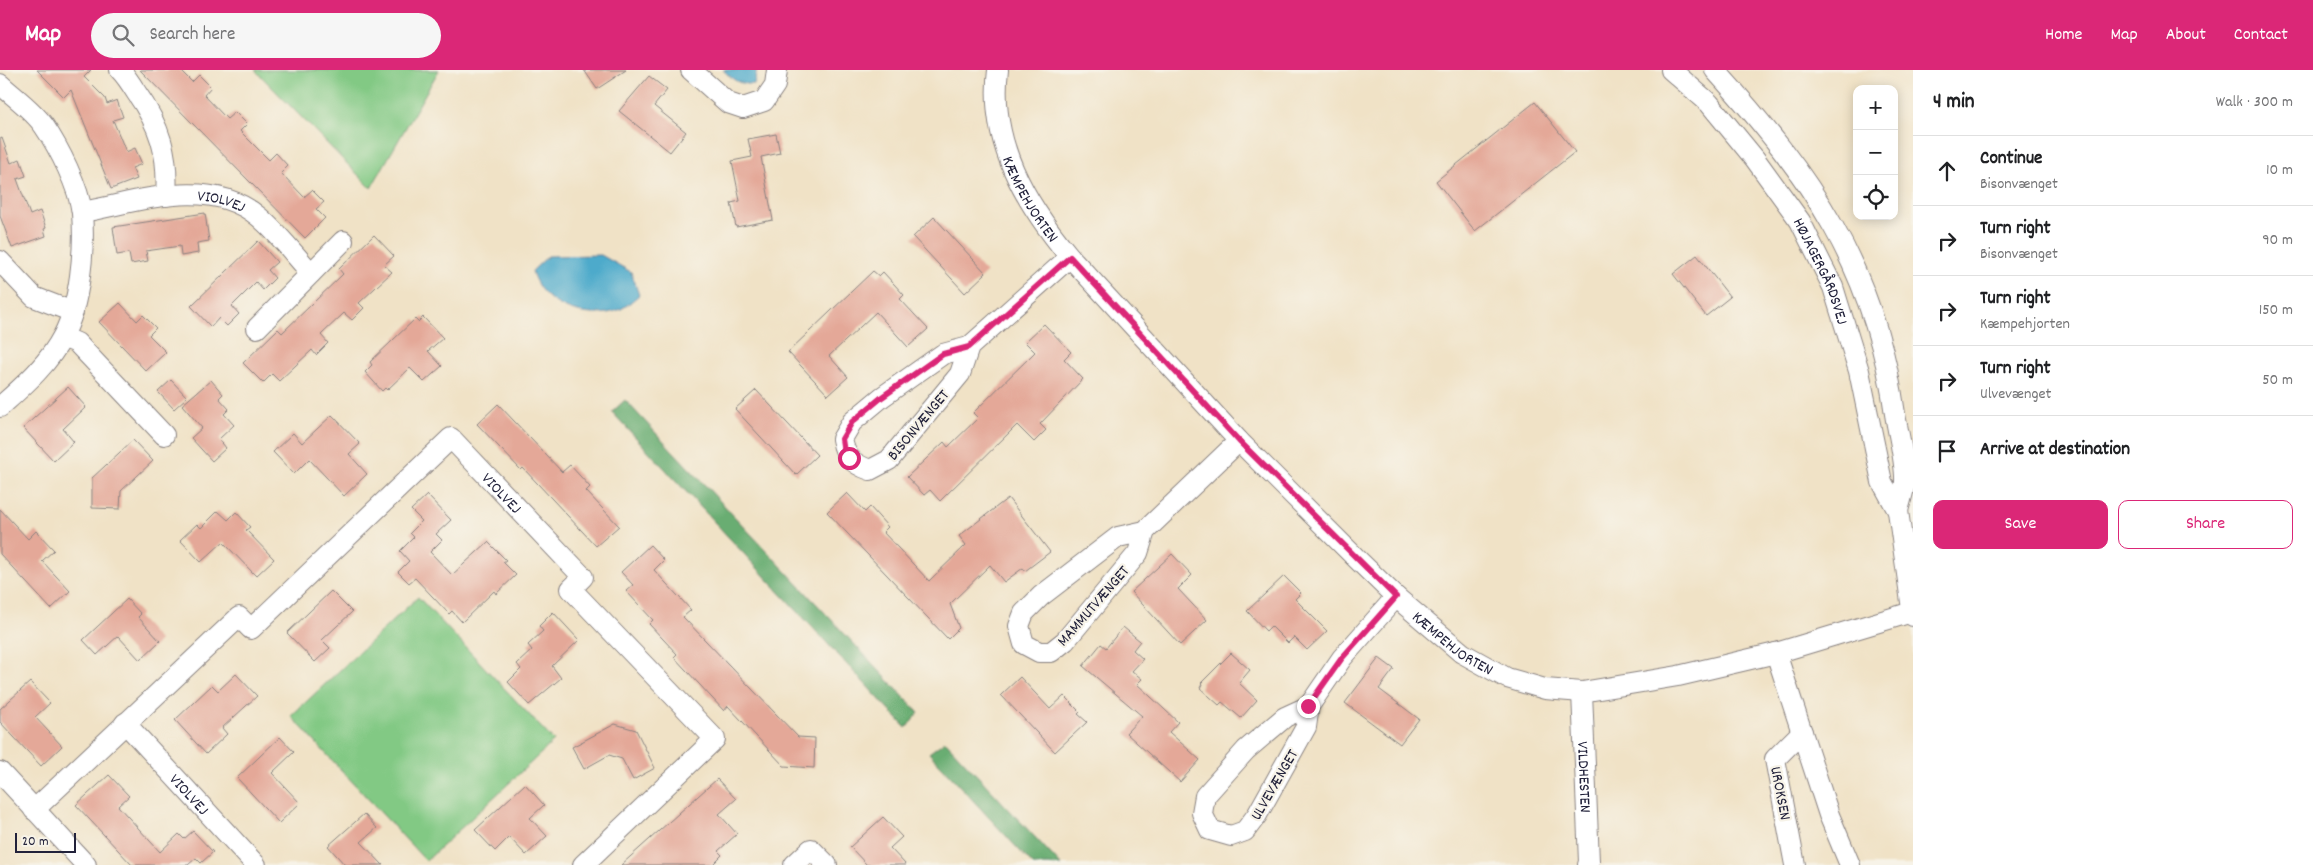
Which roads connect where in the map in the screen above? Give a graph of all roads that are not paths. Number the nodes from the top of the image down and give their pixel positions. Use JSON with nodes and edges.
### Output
{"nodes":[{"id":1,"x":120,"y":70,"type":"edge"},
{"id":2,"x":691,"y":70,"type":"edge"},
{"id":3,"x":777,"y":70,"type":"edge"},
{"id":4,"x":998,"y":70,"type":"edge"},
{"id":5,"x":1671,"y":70,"type":"edge"},
{"id":6,"x":1715,"y":70,"type":"edge"},
{"id":7,"x":0,"y":84,"type":"edge"},
{"id":8,"x":166,"y":196,"type":"junction"},
{"id":9,"x":82,"y":212,"type":"junction"},
{"id":10,"x":343,"y":241,"type":"dead end"},
{"id":11,"x":1070,"y":257,"type":"junction"},
{"id":12,"x":0,"y":261,"type":"edge"},
{"id":13,"x":311,"y":273,"type":"junction"},
{"id":14,"x":73,"y":312,"type":"junction"},
{"id":15,"x":257,"y":328,"type":"dead end"},
{"id":16,"x":63,"y":337,"type":"junction"},
{"id":17,"x":969,"y":347,"type":"junction"},
{"id":18,"x":0,"y":407,"type":"edge"},
{"id":19,"x":164,"y":435,"type":"dead end"},
{"id":20,"x":1239,"y":441,"type":"junction"},
{"id":21,"x":1898,"y":511,"type":"junction"},
{"id":22,"x":1145,"y":530,"type":"junction"},
{"id":23,"x":1396,"y":597,"type":"junction"},
{"id":24,"x":1912,"y":614,"type":"edge"},
{"id":25,"x":1776,"y":653,"type":"junction"},
{"id":26,"x":1582,"y":692,"type":"junction"},
{"id":27,"x":1308,"y":706,"type":"junction"},
{"id":28,"x":125,"y":723,"type":"junction"},
{"id":29,"x":1802,"y":732,"type":"junction"},
{"id":30,"x":0,"y":772,"type":"edge"},
{"id":31,"x":34,"y":810,"type":"junction"},
{"id":32,"x":1590,"y":864,"type":"edge"},
{"id":33,"x":86,"y":865,"type":"edge"},
{"id":34,"x":256,"y":865,"type":"edge"},
{"id":35,"x":583,"y":865,"type":"edge"},
{"id":36,"x":794,"y":865,"type":"edge"},
{"id":37,"x":827,"y":865,"type":"edge"},
{"id":38,"x":1795,"y":865,"type":"edge"},
{"id":39,"x":1850,"y":865,"type":"edge"}],
"edges":[{"from":1,"to":8,"type":"street"},
{"from":2,"to":3,"type":"street"},
{"from":4,"to":11,"type":"street","name":"KÆMPEHJORTEN"},
{"from":5,"to":21,"type":"street","name":"HØJAGERGÅRDSVEJ"},
{"from":6,"to":21,"type":"street","name":"HØJAGERGÅRDSVEJ"},
{"from":7,"to":9,"type":"street"},
{"from":8,"to":9,"type":"street","name":"VIOLVEJ"},
{"from":8,"to":13,"type":"street","name":"VIOLVEJ"},
{"from":9,"to":14,"type":"street"},
{"from":10,"to":13,"type":"street"},
{"from":11,"to":17,"type":"street","name":"BISONVÆNGET"},
{"from":11,"to":20,"type":"street","name":"KÆMPEHJORTEN"},
{"from":12,"to":14,"type":"street"},
{"from":13,"to":15,"type":"street"},
{"from":14,"to":16,"type":"street"},
{"from":16,"to":18,"type":"street"},
{"from":16,"to":19,"type":"street"},
{"from":17,"to":17,"type":"street","name":"BISONVÆNGET"},
{"from":20,"to":22,"type":"street","name":"MAMMUTVÆNGET"},
{"from":20,"to":23,"type":"street","name":"KÆMPEHJORTEN"},
{"from":21,"to":24,"type":"street","name":"HØJAGERGÅRDSVEJ"},
{"from":22,"to":22,"type":"street","name":"MAMMUTVÆNGET"},
{"from":23,"to":26,"type":"street","name":"KÆMPEHJORTEN"},
{"from":23,"to":27,"type":"street","name":"ULVEVÆNGET"},
{"from":24,"to":25,"type":"street","name":"KÆMPEHJORTEN"},
{"from":25,"to":26,"type":"street","name":"KÆMPEHJORTEN"},
{"from":25,"to":29,"type":"street"},
{"from":26,"to":32,"type":"street","name":"VILDHESTEN"},
{"from":27,"to":27,"type":"street","name":"ULVEVÆNGET"},
{"from":28,"to":31,"type":"street","name":"VIOLVEJ"},
{"from":28,"to":34,"type":"street","name":"VIOLVEJ"},
{"from":28,"to":35,"type":"street","name":"VIOLVEJ"},
{"from":29,"to":38,"type":"street","name":"UROKSEN"},
{"from":29,"to":39,"type":"street"},
{"from":30,"to":31,"type":"street"},
{"from":31,"to":33,"type":"street"},
{"from":36,"to":37,"type":"street"}]}
